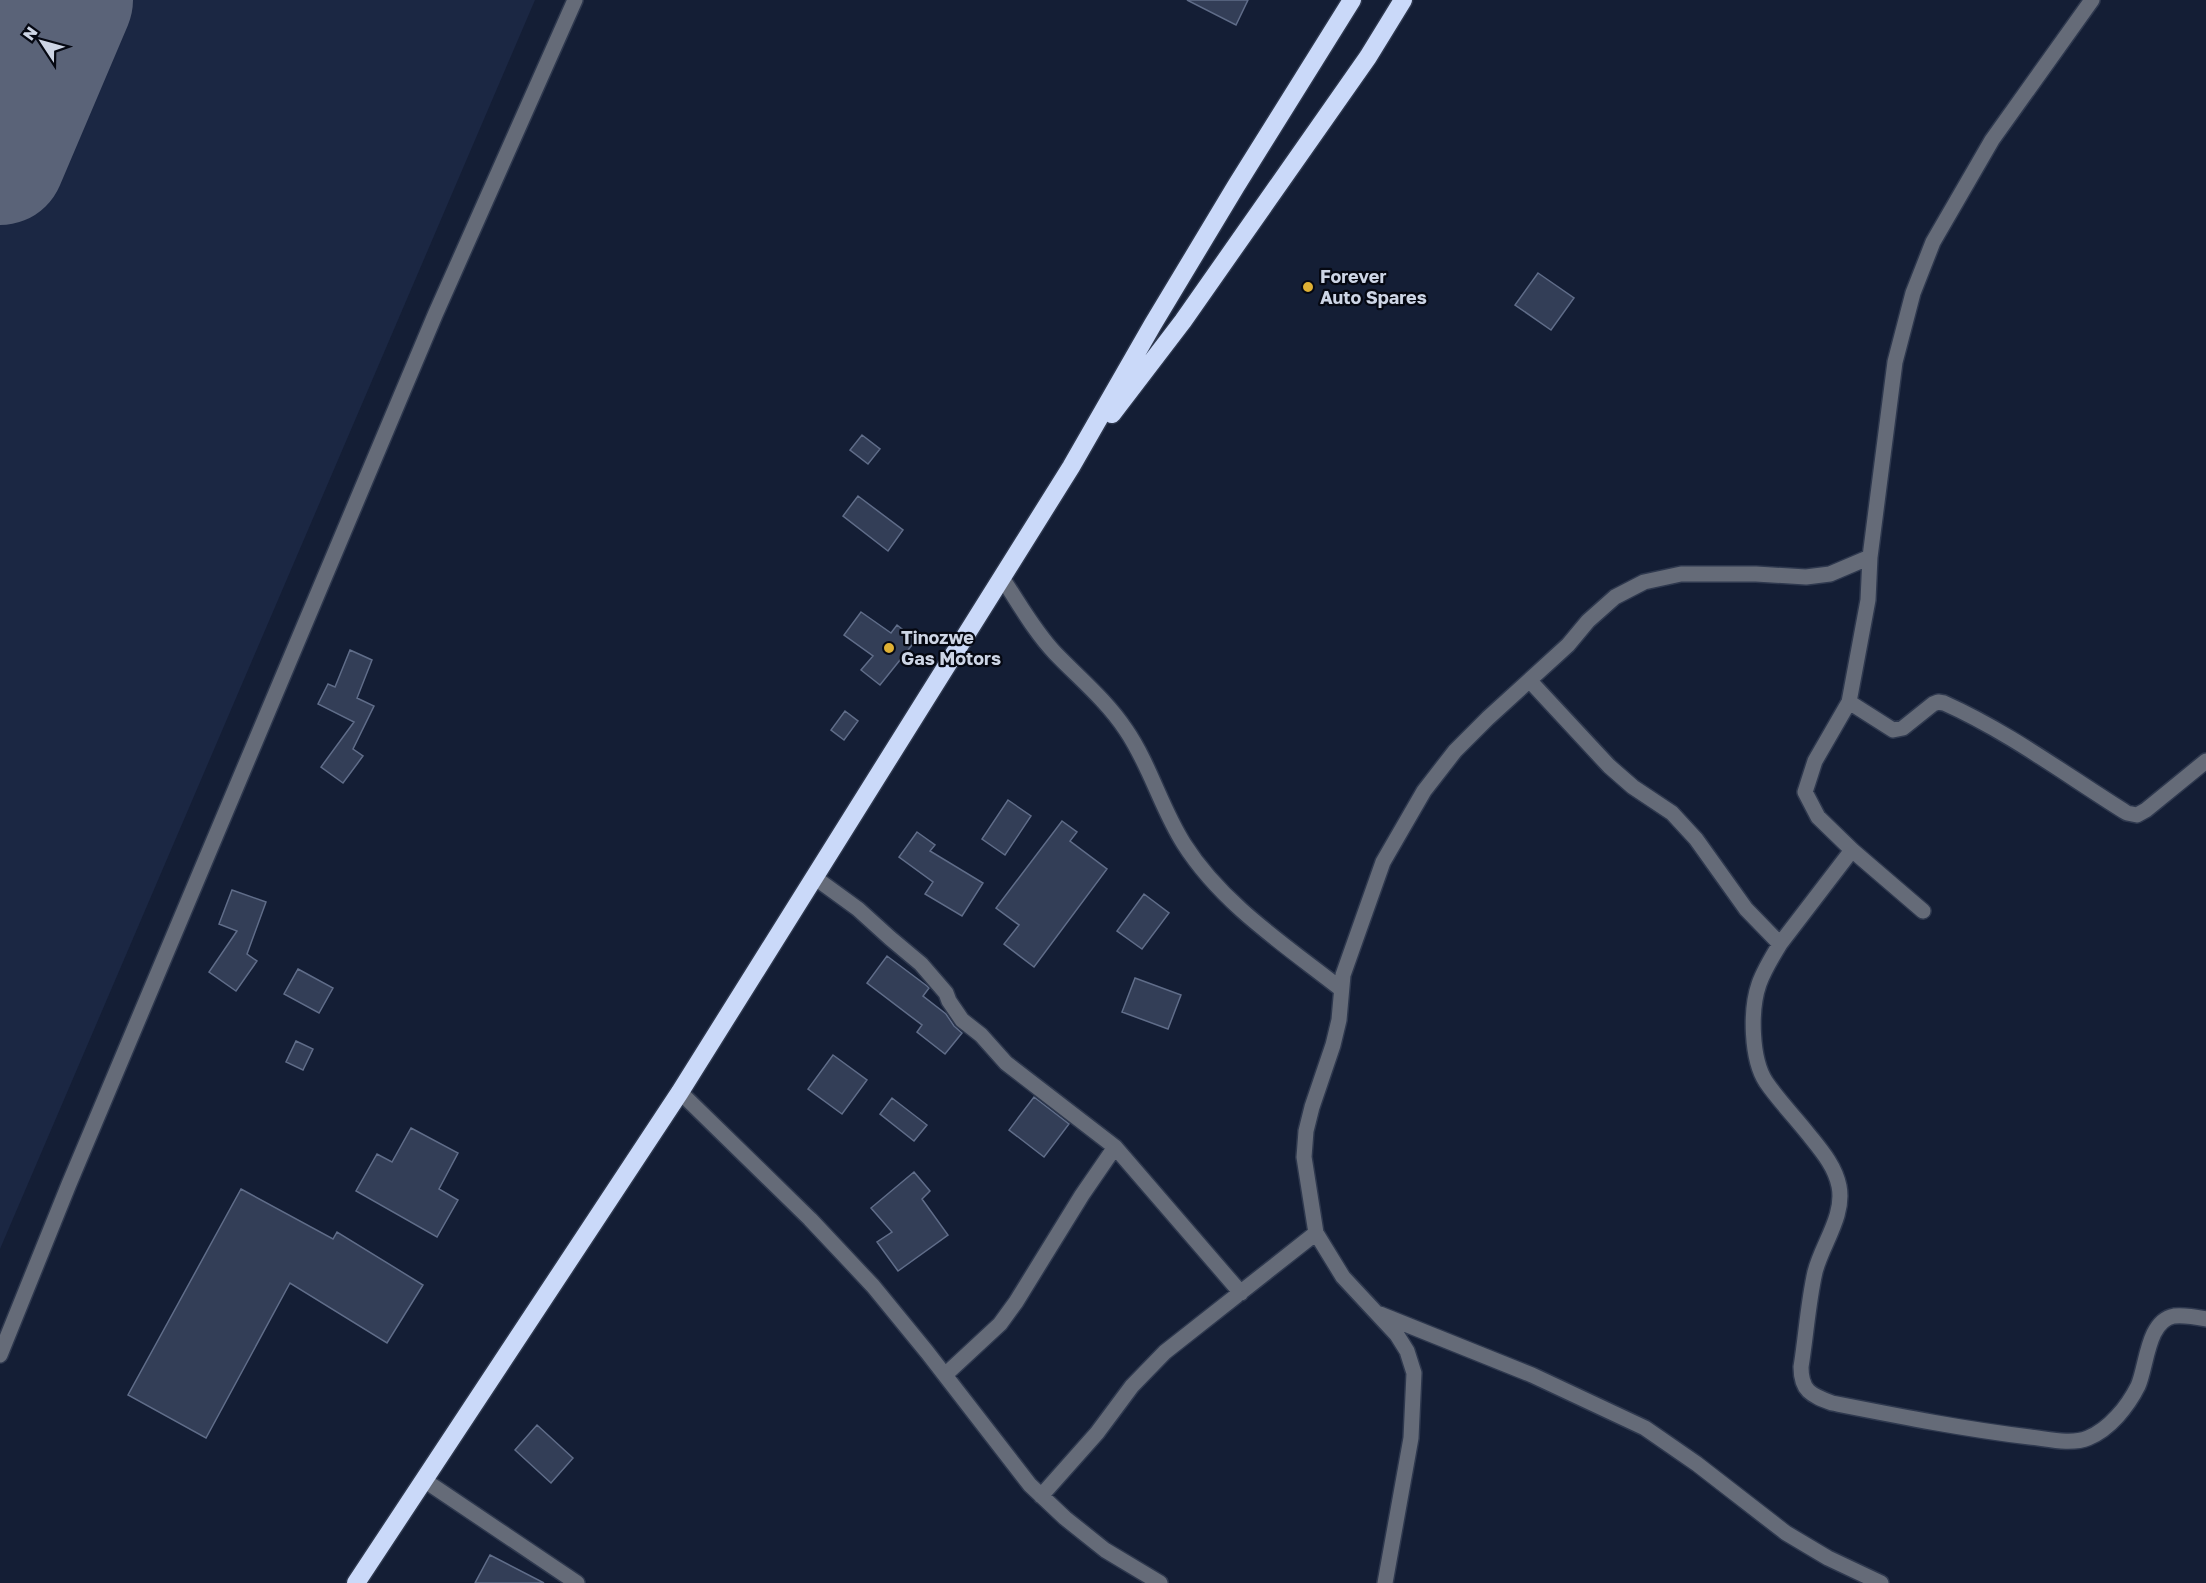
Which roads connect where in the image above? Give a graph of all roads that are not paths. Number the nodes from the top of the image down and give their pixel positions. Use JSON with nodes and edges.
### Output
{"nodes":[{"id":1,"x":575,"y":0,"type":"edge"},
{"id":2,"x":1352,"y":0,"type":"edge"},
{"id":3,"x":1403,"y":0,"type":"edge"},
{"id":4,"x":2092,"y":0,"type":"edge"},
{"id":5,"x":1071,"y":467,"type":"junction"},
{"id":6,"x":1870,"y":557,"type":"junction"},
{"id":7,"x":1002,"y":579,"type":"junction"},
{"id":8,"x":1530,"y":681,"type":"junction"},
{"id":9,"x":1849,"y":702,"type":"junction"},
{"id":10,"x":2206,"y":761,"type":"edge"},
{"id":11,"x":1852,"y":850,"type":"junction"},
{"id":12,"x":814,"y":877,"type":"junction"},
{"id":13,"x":1923,"y":911,"type":"dead end"},
{"id":14,"x":1780,"y":944,"type":"junction"},
{"id":15,"x":1341,"y":988,"type":"junction"},
{"id":16,"x":680,"y":1092,"type":"junction"},
{"id":17,"x":1115,"y":1147,"type":"junction"},
{"id":18,"x":1316,"y":1233,"type":"junction"},
{"id":19,"x":1241,"y":1293,"type":"junction"},
{"id":20,"x":1375,"y":1312,"type":"junction"},
{"id":21,"x":2206,"y":1319,"type":"edge"},
{"id":22,"x":0,"y":1355,"type":"edge"},
{"id":23,"x":945,"y":1375,"type":"junction"},
{"id":24,"x":424,"y":1480,"type":"junction"},
{"id":25,"x":1041,"y":1496,"type":"junction"},
{"id":26,"x":356,"y":1583,"type":"edge"},
{"id":27,"x":577,"y":1583,"type":"edge"},
{"id":28,"x":1160,"y":1583,"type":"edge"},
{"id":29,"x":1385,"y":1583,"type":"edge"},
{"id":30,"x":1881,"y":1583,"type":"edge"}],
"edges":[{"from":1,"to":22,"type":"street"},
{"from":2,"to":5,"type":"highway"},
{"from":3,"to":5,"type":"highway"},
{"from":4,"to":6,"type":"street"},
{"from":5,"to":7,"type":"highway"},
{"from":6,"to":8,"type":"street"},
{"from":6,"to":9,"type":"street"},
{"from":7,"to":12,"type":"highway"},
{"from":7,"to":15,"type":"street"},
{"from":8,"to":14,"type":"street"},
{"from":8,"to":15,"type":"street"},
{"from":9,"to":10,"type":"street"},
{"from":9,"to":11,"type":"street"},
{"from":11,"to":13,"type":"street"},
{"from":11,"to":14,"type":"street"},
{"from":12,"to":16,"type":"highway"},
{"from":12,"to":17,"type":"street"},
{"from":14,"to":21,"type":"street"},
{"from":15,"to":18,"type":"street"},
{"from":16,"to":23,"type":"street"},
{"from":16,"to":24,"type":"highway"},
{"from":17,"to":19,"type":"street"},
{"from":17,"to":23,"type":"street"},
{"from":18,"to":19,"type":"street"},
{"from":18,"to":20,"type":"street"},
{"from":19,"to":25,"type":"street"},
{"from":20,"to":29,"type":"street"},
{"from":20,"to":30,"type":"street"},
{"from":23,"to":25,"type":"street"},
{"from":24,"to":26,"type":"highway"},
{"from":24,"to":27,"type":"street"},
{"from":25,"to":28,"type":"street"}]}
